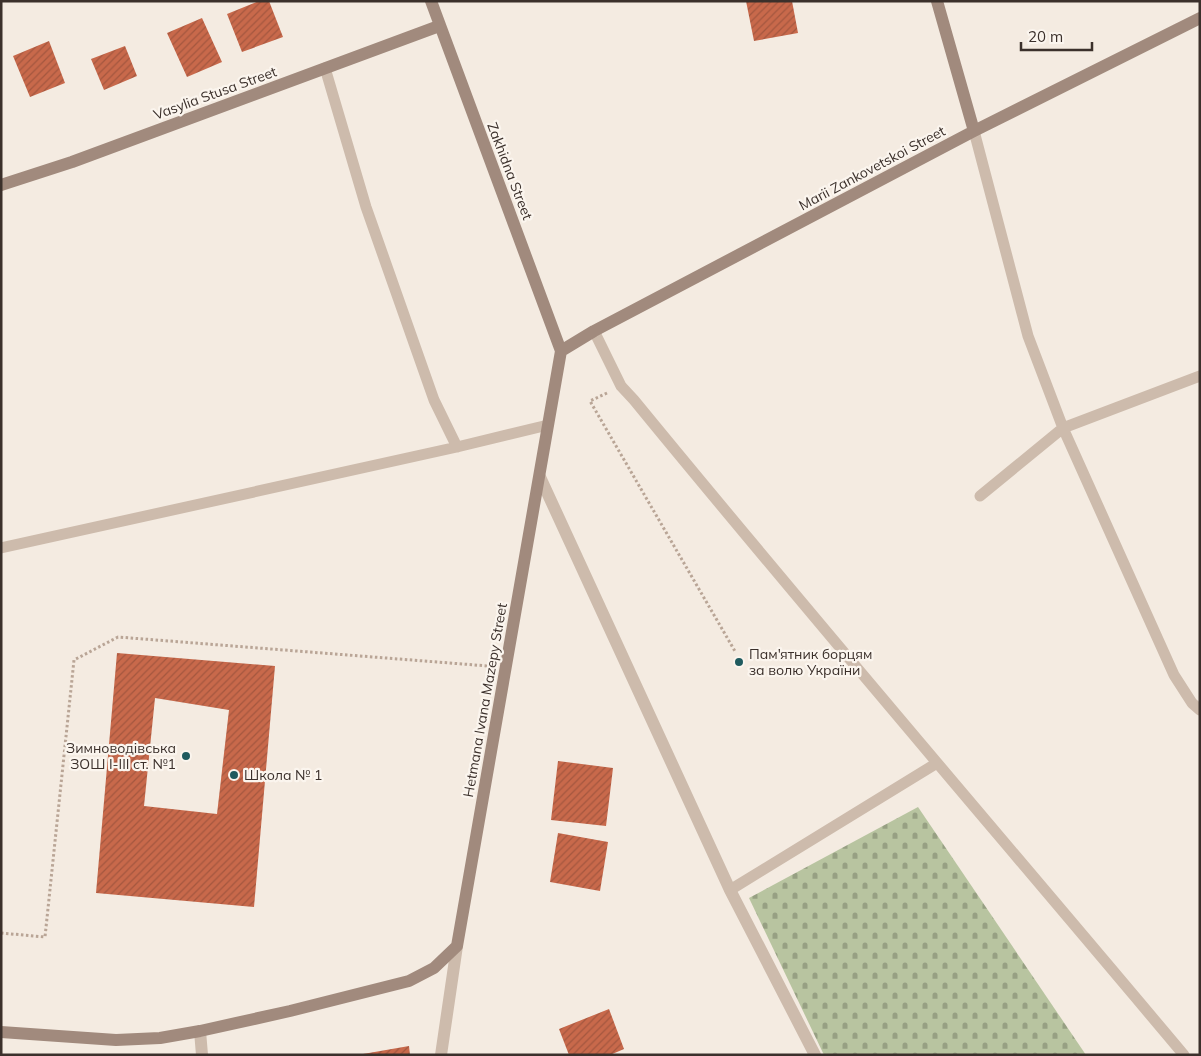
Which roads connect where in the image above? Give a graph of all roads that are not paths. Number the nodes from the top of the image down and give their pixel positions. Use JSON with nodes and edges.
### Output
{"nodes":[{"id":1,"x":430,"y":1,"type":"edge"},
{"id":2,"x":937,"y":1,"type":"edge"},
{"id":3,"x":1200,"y":18,"type":"edge"},
{"id":4,"x":439,"y":26,"type":"junction"},
{"id":5,"x":325,"y":68,"type":"junction"},
{"id":6,"x":974,"y":131,"type":"junction"},
{"id":7,"x":1,"y":185,"type":"edge"},
{"id":8,"x":594,"y":331,"type":"junction"},
{"id":9,"x":561,"y":350,"type":"junction"},
{"id":10,"x":1200,"y":376,"type":"edge"},
{"id":11,"x":548,"y":425,"type":"junction"},
{"id":12,"x":1063,"y":428,"type":"junction"},
{"id":13,"x":457,"y":447,"type":"junction"},
{"id":14,"x":540,"y":477,"type":"junction"},
{"id":15,"x":980,"y":496,"type":"dead end"},
{"id":16,"x":1,"y":548,"type":"edge"},
{"id":17,"x":1200,"y":710,"type":"edge"},
{"id":18,"x":937,"y":764,"type":"junction"},
{"id":19,"x":730,"y":890,"type":"junction"},
{"id":20,"x":457,"y":946,"type":"junction"},
{"id":21,"x":200,"y":1031,"type":"junction"},
{"id":22,"x":1,"y":1032,"type":"edge"},
{"id":23,"x":202,"y":1055,"type":"edge"},
{"id":24,"x":441,"y":1055,"type":"edge"},
{"id":25,"x":815,"y":1055,"type":"edge"},
{"id":26,"x":1184,"y":1055,"type":"edge"}],
"edges":[{"from":1,"to":4,"type":"street","name":"Zakhidna Street"},
{"from":2,"to":6,"type":"street"},
{"from":3,"to":6,"type":"street","name":"Marii Zankovetskoi Street"},
{"from":4,"to":5,"type":"street","name":"Vasylia Stusa Street"},
{"from":4,"to":9,"type":"street","name":"Zakhidna Street"},
{"from":5,"to":7,"type":"street","name":"Vasylia Stusa Street"},
{"from":5,"to":13,"type":"lane"},
{"from":6,"to":8,"type":"street","name":"Marii Zankovetskoi Street"},
{"from":6,"to":12,"type":"lane"},
{"from":8,"to":9,"type":"street","name":"Marii Zankovetskoi Street"},
{"from":8,"to":18,"type":"lane"},
{"from":9,"to":11,"type":"street","name":"Hetmana Ivana Mazepy Street"},
{"from":10,"to":12,"type":"lane"},
{"from":11,"to":13,"type":"lane"},
{"from":11,"to":14,"type":"street","name":"Hetmana Ivana Mazepy Street"},
{"from":12,"to":15,"type":"lane"},
{"from":12,"to":17,"type":"lane"},
{"from":13,"to":16,"type":"lane"},
{"from":14,"to":19,"type":"street"},
{"from":14,"to":20,"type":"street","name":"Hetmana Ivana Mazepy Street"},
{"from":18,"to":19,"type":"lane"},
{"from":18,"to":26,"type":"lane"},
{"from":19,"to":25,"type":"street"},
{"from":20,"to":21,"type":"street"},
{"from":20,"to":24,"type":"street","name":"Hetmana Ivana Mazepy Street"},
{"from":21,"to":22,"type":"street"},
{"from":21,"to":23,"type":"street"}]}
